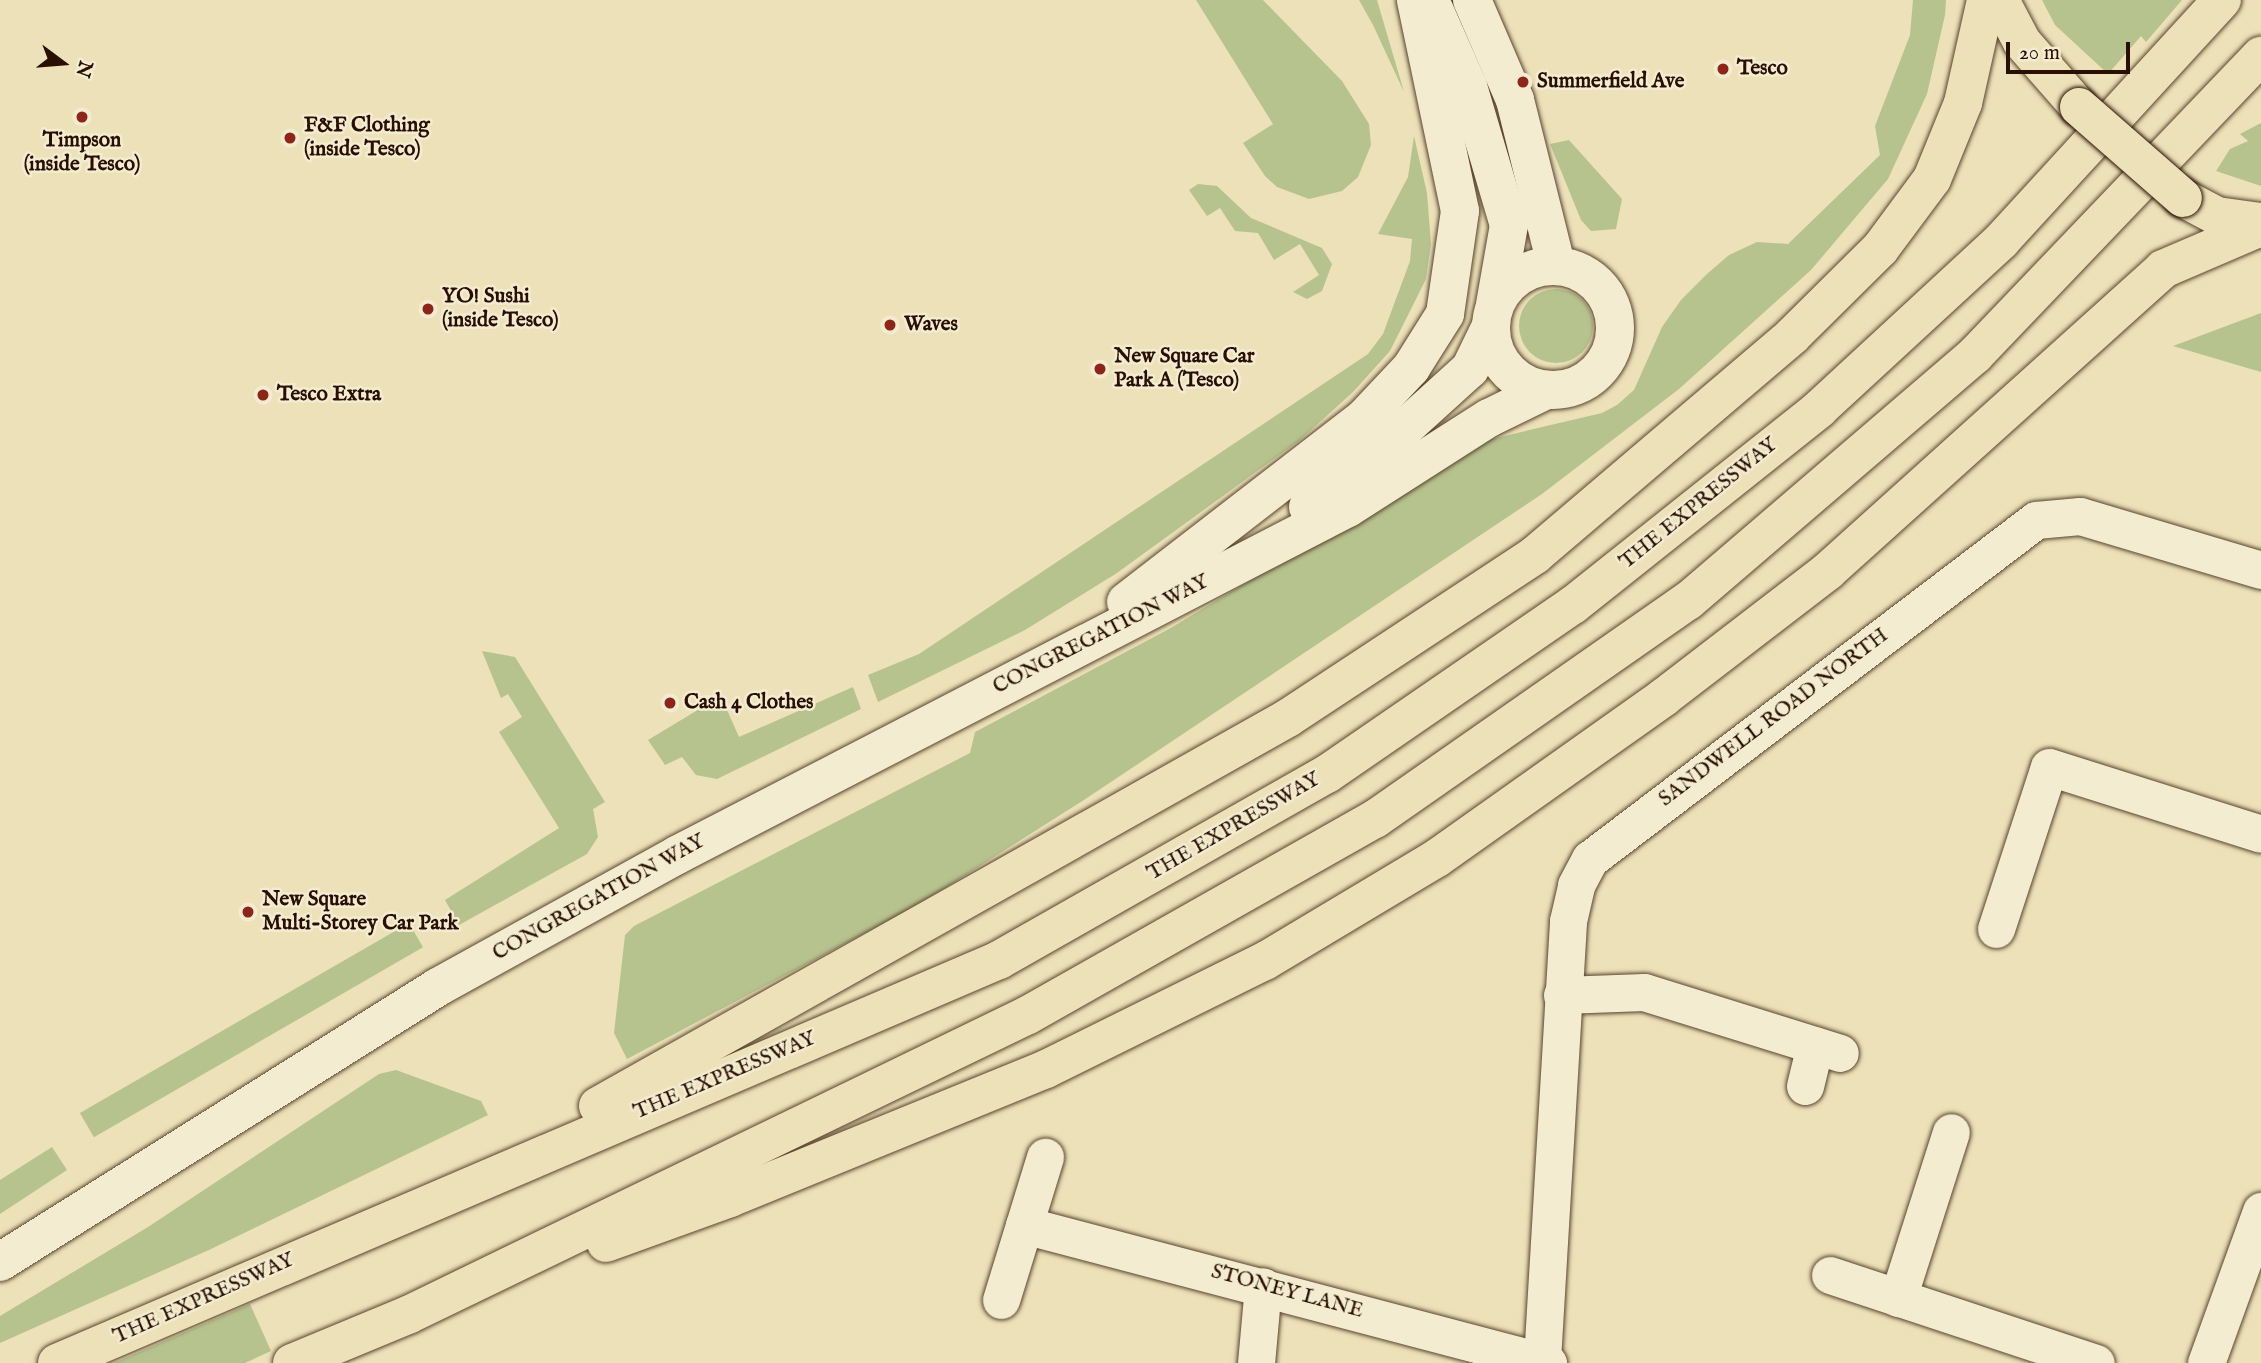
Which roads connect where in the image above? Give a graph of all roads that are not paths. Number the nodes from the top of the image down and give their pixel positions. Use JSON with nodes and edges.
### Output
{"nodes":[{"id":1,"x":1416,"y":0,"type":"edge"},
{"id":2,"x":1430,"y":0,"type":"edge"},
{"id":3,"x":1472,"y":0,"type":"edge"},
{"id":4,"x":1986,"y":0,"type":"edge"},
{"id":5,"x":2000,"y":0,"type":"edge"},
{"id":6,"x":2222,"y":0,"type":"edge"},
{"id":7,"x":2261,"y":56,"type":"edge"},
{"id":8,"x":2261,"y":222,"type":"edge"},
{"id":9,"x":2261,"y":227,"type":"edge"},
{"id":10,"x":1556,"y":265,"type":"junction"},
{"id":11,"x":1493,"y":315,"type":"junction"},
{"id":12,"x":1544,"y":391,"type":"junction"},
{"id":13,"x":2261,"y":570,"type":"edge"},
{"id":14,"x":1220,"y":574,"type":"junction"},
{"id":15,"x":1061,"y":653,"type":"junction"},
{"id":16,"x":2261,"y":834,"type":"edge"},
{"id":17,"x":1996,"y":929,"type":"dead end"},
{"id":18,"x":1562,"y":995,"type":"junction"},
{"id":19,"x":1805,"y":1086,"type":"dead end"},
{"id":20,"x":1951,"y":1132,"type":"dead end"},
{"id":21,"x":1045,"y":1157,"type":"dead end"},
{"id":22,"x":418,"y":1206,"type":"junction"},
{"id":23,"x":2261,"y":1211,"type":"edge"},
{"id":24,"x":1024,"y":1225,"type":"junction"},
{"id":25,"x":0,"y":1262,"type":"edge"},
{"id":26,"x":1830,"y":1275,"type":"dead end"},
{"id":27,"x":1263,"y":1286,"type":"junction"},
{"id":28,"x":1898,"y":1298,"type":"junction"},
{"id":29,"x":1002,"y":1300,"type":"dead end"},
{"id":30,"x":408,"y":1315,"type":"junction"},
{"id":31,"x":1545,"y":1362,"type":"edge"},
{"id":32,"x":57,"y":1363,"type":"edge"},
{"id":33,"x":292,"y":1363,"type":"edge"},
{"id":34,"x":1256,"y":1363,"type":"edge"},
{"id":35,"x":2096,"y":1363,"type":"edge"},
{"id":36,"x":2206,"y":1363,"type":"edge"}],
"edges":[{"from":1,"to":15,"type":"street"},
{"from":2,"to":11,"type":"street","name":"CONGREGATION WAY"},
{"from":3,"to":10,"type":"street"},
{"from":4,"to":22,"type":"highway"},
{"from":5,"to":8,"type":"highway","bridge":true},
{"from":6,"to":22,"type":"highway","name":"THE EXPRESSWAY"},
{"from":7,"to":30,"type":"highway"},
{"from":9,"to":30,"type":"highway"},
{"from":10,"to":11,"type":"street","name":"CONGREGATION WAY"},
{"from":10,"to":12,"type":"street","name":"CONGREGATION WAY"},
{"from":11,"to":12,"type":"street","name":"CONGREGATION WAY"},
{"from":11,"to":14,"type":"street","name":"CONGREGATION WAY"},
{"from":12,"to":14,"type":"street","name":"CONGREGATION WAY"},
{"from":13,"to":18,"type":"street","name":"SANDWELL ROAD NORTH"},
{"from":14,"to":15,"type":"street","name":"CONGREGATION WAY"},
{"from":15,"to":25,"type":"street","name":"CONGREGATION WAY"},
{"from":16,"to":17,"type":"street"},
{"from":18,"to":19,"type":"street"},
{"from":18,"to":31,"type":"street","name":"SANDWELL ROAD NORTH"},
{"from":20,"to":28,"type":"street"},
{"from":21,"to":24,"type":"street"},
{"from":22,"to":32,"type":"highway","name":"THE EXPRESSWAY"},
{"from":23,"to":36,"type":"street"},
{"from":24,"to":27,"type":"street","name":"STONEY LANE"},
{"from":24,"to":29,"type":"street"},
{"from":26,"to":28,"type":"street"},
{"from":27,"to":31,"type":"street","name":"STONEY LANE"},
{"from":27,"to":34,"type":"street"},
{"from":28,"to":35,"type":"street"},
{"from":30,"to":33,"type":"highway"}]}
